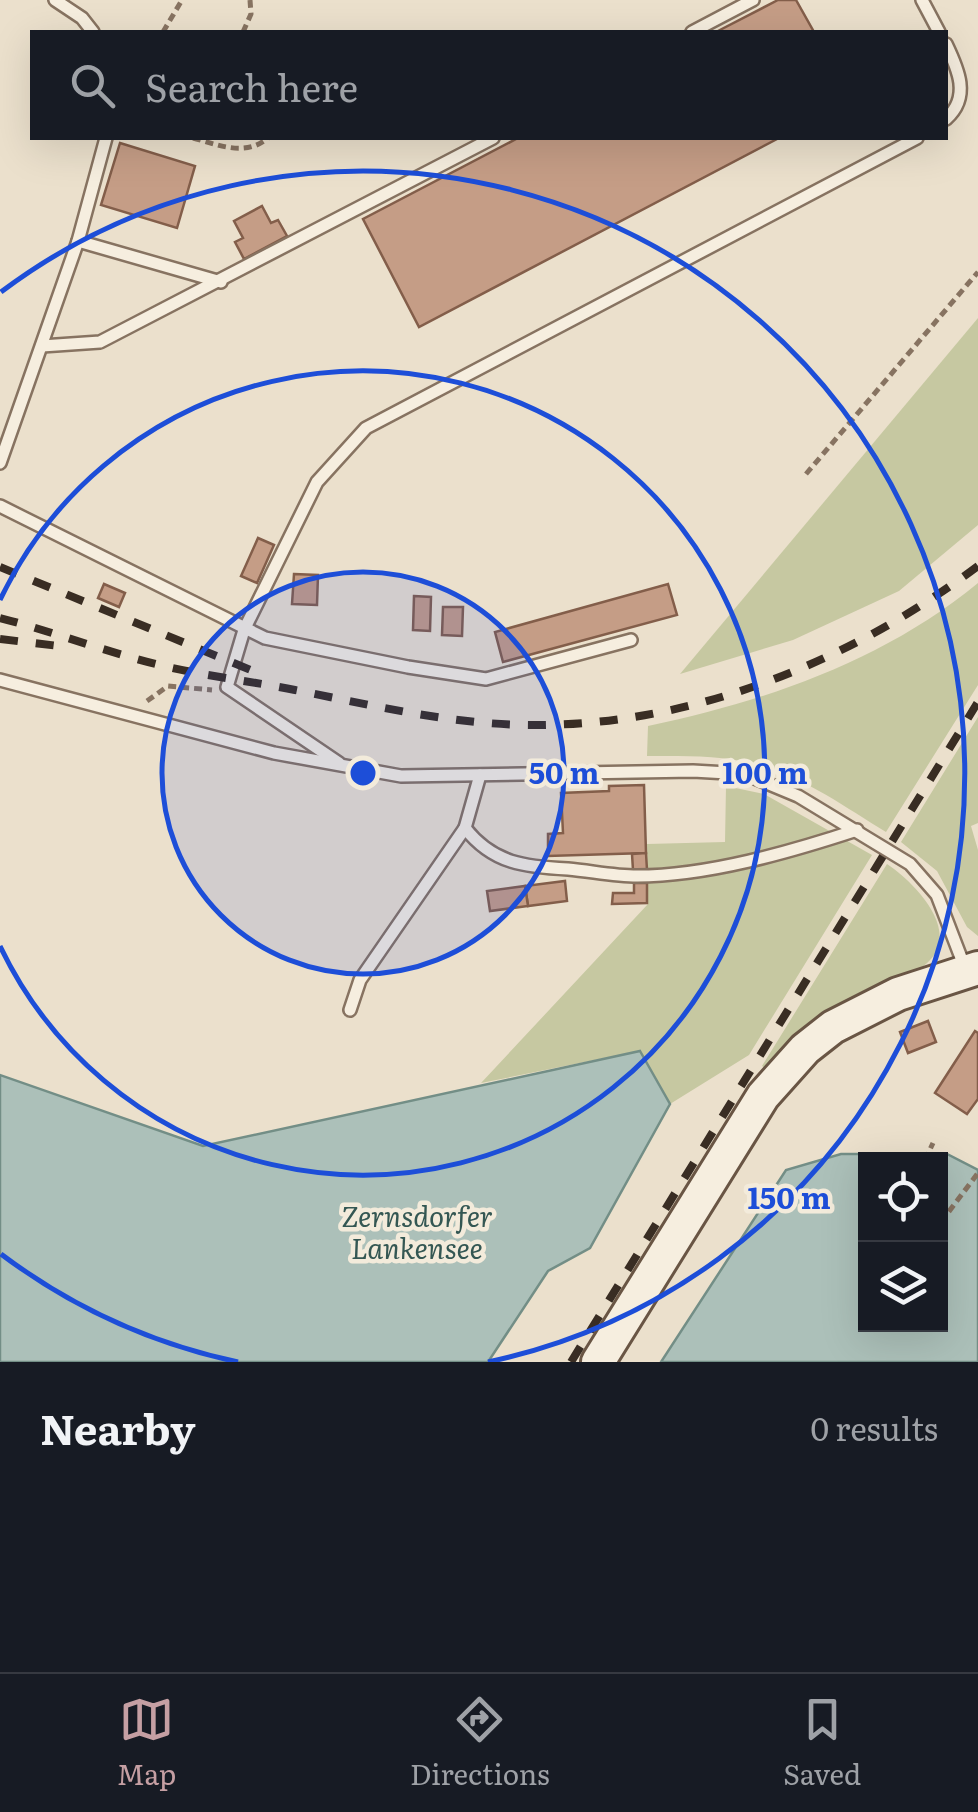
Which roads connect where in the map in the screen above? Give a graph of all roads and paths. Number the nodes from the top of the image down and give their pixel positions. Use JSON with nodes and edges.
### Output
{"nodes":[{"id":1,"x":55,"y":0,"type":"edge"},
{"id":2,"x":182,"y":0,"type":"edge"},
{"id":3,"x":250,"y":0,"type":"edge"},
{"id":4,"x":753,"y":0,"type":"edge"},
{"id":5,"x":922,"y":0,"type":"edge"},
{"id":6,"x":91,"y":30,"type":"edge"},
{"id":7,"x":164,"y":30,"type":"edge"},
{"id":8,"x":243,"y":30,"type":"edge"},
{"id":9,"x":696,"y":30,"type":"edge"},
{"id":10,"x":938,"y":30,"type":"edge"},
{"id":11,"x":948,"y":48,"type":"edge"},
{"id":12,"x":948,"y":117,"type":"edge"},
{"id":13,"x":105,"y":140,"type":"edge"},
{"id":14,"x":200,"y":140,"type":"edge"},
{"id":15,"x":266,"y":140,"type":"edge"},
{"id":16,"x":489,"y":140,"type":"edge"},
{"id":17,"x":914,"y":140,"type":"edge"},
{"id":18,"x":78,"y":241,"type":"junction"},
{"id":19,"x":978,"y":272,"type":"edge"},
{"id":20,"x":220,"y":282,"type":"junction"},
{"id":21,"x":42,"y":346,"type":"junction"},
{"id":22,"x":0,"y":463,"type":"edge"},
{"id":23,"x":806,"y":474,"type":"dead end"},
{"id":24,"x":0,"y":506,"type":"edge"},
{"id":25,"x":244,"y":630,"type":"junction"},
{"id":26,"x":631,"y":640,"type":"dead end"},
{"id":27,"x":0,"y":680,"type":"edge"},
{"id":28,"x":227,"y":687,"type":"junction"},
{"id":29,"x":135,"y":714,"type":"junction"},
{"id":30,"x":348,"y":769,"type":"junction"},
{"id":31,"x":480,"y":775,"type":"junction"},
{"id":32,"x":465,"y":828,"type":"junction"},
{"id":33,"x":856,"y":830,"type":"junction"},
{"id":34,"x":972,"y":970,"type":"edge"},
{"id":35,"x":350,"y":1010,"type":"dead end"},
{"id":36,"x":933,"y":1143,"type":"dead end"},
{"id":37,"x":928,"y":1152,"type":"edge"},
{"id":38,"x":978,"y":1172,"type":"edge"},
{"id":39,"x":948,"y":1213,"type":"edge"},
{"id":40,"x":598,"y":1362,"type":"edge"}],
"edges":[{"from":1,"to":6,"type":"lane"},
{"from":2,"to":7,"type":"path"},
{"from":3,"to":8,"type":"path"},
{"from":4,"to":9,"type":"lane"},
{"from":5,"to":10,"type":"lane"},
{"from":11,"to":12,"type":"lane"},
{"from":13,"to":18,"type":"lane"},
{"from":14,"to":15,"type":"path"},
{"from":16,"to":20,"type":"lane"},
{"from":17,"to":25,"type":"lane"},
{"from":18,"to":20,"type":"lane"},
{"from":18,"to":21,"type":"lane"},
{"from":19,"to":23,"type":"path"},
{"from":20,"to":21,"type":"lane"},
{"from":21,"to":22,"type":"lane"},
{"from":24,"to":25,"type":"lane"},
{"from":25,"to":26,"type":"lane"},
{"from":25,"to":28,"type":"lane"},
{"from":27,"to":29,"type":"lane"},
{"from":28,"to":29,"type":"path"},
{"from":28,"to":30,"type":"lane"},
{"from":29,"to":30,"type":"lane"},
{"from":30,"to":31,"type":"lane"},
{"from":31,"to":32,"type":"lane"},
{"from":31,"to":33,"type":"lane"},
{"from":32,"to":33,"type":"lane"},
{"from":32,"to":35,"type":"lane"},
{"from":33,"to":34,"type":"lane"},
{"from":34,"to":40,"type":"street"},
{"from":36,"to":37,"type":"path"},
{"from":38,"to":39,"type":"path"}]}
